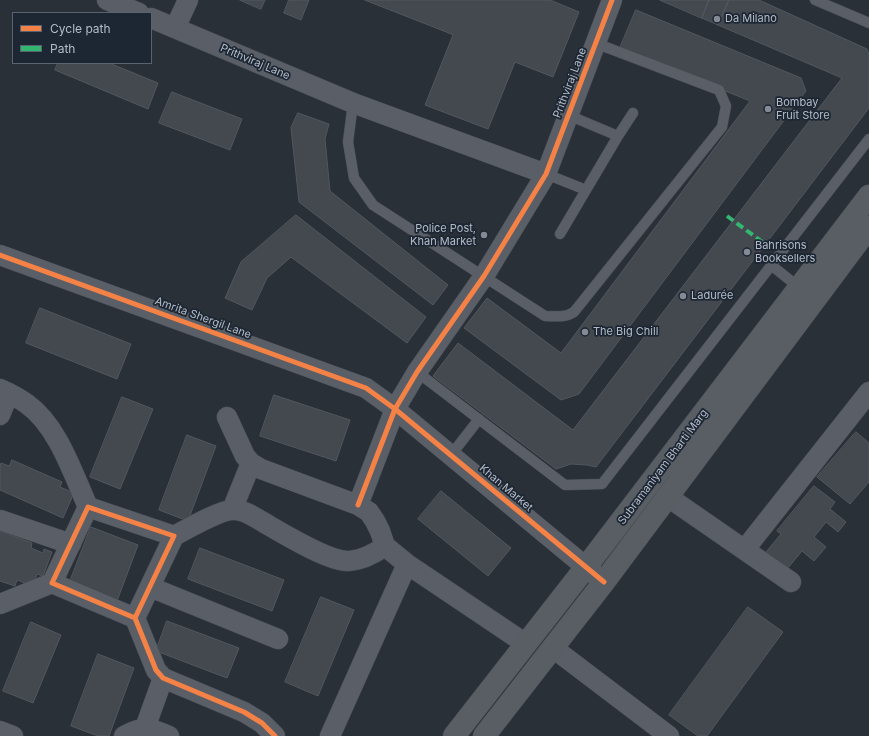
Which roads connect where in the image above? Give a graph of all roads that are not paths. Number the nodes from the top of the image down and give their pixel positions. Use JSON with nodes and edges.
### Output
{"nodes":[{"id":1,"x":107,"y":0,"type":"edge"},
{"id":2,"x":188,"y":0,"type":"edge"},
{"id":3,"x":612,"y":0,"type":"edge"},
{"id":4,"x":815,"y":0,"type":"edge"},
{"id":5,"x":137,"y":12,"type":"edge"},
{"id":6,"x":152,"y":18,"type":"edge"},
{"id":7,"x":869,"y":23,"type":"edge"},
{"id":8,"x":175,"y":28,"type":"junction"},
{"id":9,"x":596,"y":43,"type":"junction"},
{"id":10,"x":353,"y":103,"type":"junction"},
{"id":11,"x":633,"y":113,"type":"dead end"},
{"id":12,"x":568,"y":115,"type":"junction"},
{"id":13,"x":618,"y":136,"type":"junction"},
{"id":14,"x":869,"y":139,"type":"edge"},
{"id":15,"x":546,"y":174,"type":"junction"},
{"id":16,"x":586,"y":190,"type":"junction"},
{"id":17,"x":869,"y":196,"type":"edge"},
{"id":18,"x":869,"y":227,"type":"edge"},
{"id":19,"x":560,"y":234,"type":"dead end"},
{"id":20,"x":0,"y":255,"type":"edge"},
{"id":21,"x":771,"y":265,"type":"junction"},
{"id":22,"x":484,"y":276,"type":"junction"},
{"id":23,"x":807,"y":294,"type":"junction"},
{"id":24,"x":417,"y":372,"type":"junction"},
{"id":25,"x":4,"y":391,"type":"edge"},
{"id":26,"x":869,"y":392,"type":"edge"},
{"id":27,"x":395,"y":408,"type":"junction"},
{"id":28,"x":0,"y":415,"type":"edge"},
{"id":29,"x":227,"y":417,"type":"dead end"},
{"id":30,"x":479,"y":419,"type":"junction"},
{"id":31,"x":451,"y":455,"type":"junction"},
{"id":32,"x":251,"y":463,"type":"junction"},
{"id":33,"x":668,"y":497,"type":"junction"},
{"id":34,"x":358,"y":505,"type":"junction"},
{"id":35,"x":88,"y":507,"type":"junction"},
{"id":36,"x":232,"y":510,"type":"junction"},
{"id":37,"x":0,"y":520,"type":"edge"},
{"id":38,"x":174,"y":536,"type":"junction"},
{"id":39,"x":71,"y":544,"type":"junction"},
{"id":40,"x":385,"y":546,"type":"junction"},
{"id":41,"x":745,"y":550,"type":"junction"},
{"id":42,"x":407,"y":564,"type":"junction"},
{"id":43,"x":586,"y":567,"type":"junction"},
{"id":44,"x":604,"y":582,"type":"junction"},
{"id":45,"x":791,"y":582,"type":"dead end"},
{"id":46,"x":52,"y":583,"type":"junction"},
{"id":47,"x":150,"y":587,"type":"junction"},
{"id":48,"x":0,"y":604,"type":"edge"},
{"id":49,"x":135,"y":618,"type":"junction"},
{"id":50,"x":278,"y":639,"type":"dead end"},
{"id":51,"x":526,"y":644,"type":"junction"},
{"id":52,"x":553,"y":648,"type":"junction"},
{"id":53,"x":163,"y":678,"type":"junction"},
{"id":54,"x":145,"y":728,"type":"junction"},
{"id":55,"x":0,"y":731,"type":"edge"},
{"id":56,"x":13,"y":736,"type":"edge"},
{"id":57,"x":124,"y":736,"type":"edge"},
{"id":58,"x":169,"y":736,"type":"edge"},
{"id":59,"x":275,"y":736,"type":"edge"},
{"id":60,"x":330,"y":736,"type":"edge"},
{"id":61,"x":454,"y":736,"type":"edge"},
{"id":62,"x":484,"y":736,"type":"edge"},
{"id":63,"x":668,"y":736,"type":"edge"}],
"edges":[{"from":1,"to":5,"type":"street"},
{"from":2,"to":8,"type":"street"},
{"from":3,"to":9,"type":"street","name":"Prithviraj Lane"},
{"from":4,"to":7,"type":"lane"},
{"from":6,"to":8,"type":"street","name":"Prithviraj Lane"},
{"from":8,"to":10,"type":"street","name":"Prithviraj Lane"},
{"from":9,"to":12,"type":"street","name":"Prithviraj Lane"},
{"from":9,"to":22,"type":"lane"},
{"from":10,"to":15,"type":"street","name":"Prithviraj Lane"},
{"from":10,"to":22,"type":"lane"},
{"from":11,"to":13,"type":"lane"},
{"from":12,"to":13,"type":"lane"},
{"from":12,"to":15,"type":"street","name":"Prithviraj Lane"},
{"from":13,"to":16,"type":"lane"},
{"from":14,"to":21,"type":"lane"},
{"from":15,"to":16,"type":"lane"},
{"from":15,"to":22,"type":"street"},
{"from":16,"to":19,"type":"lane"},
{"from":17,"to":23,"type":"main road","name":"Subramaniyam Bharti Marg"},
{"from":18,"to":23,"type":"main road","name":"Subramaniyam Bharti Marg"},
{"from":20,"to":27,"type":"street","name":"Amrita Shergil Lane"},
{"from":21,"to":23,"type":"lane"},
{"from":21,"to":30,"type":"lane"},
{"from":22,"to":24,"type":"street"},
{"from":23,"to":33,"type":"main road","name":"Subramaniyam Bharti Marg"},
{"from":23,"to":43,"type":"main road","name":"Subramaniyam Bharti Marg"},
{"from":24,"to":27,"type":"street"},
{"from":24,"to":30,"type":"lane"},
{"from":25,"to":28,"type":"street"},
{"from":25,"to":35,"type":"street"},
{"from":26,"to":41,"type":"street"},
{"from":27,"to":31,"type":"street","name":"Khan Market"},
{"from":27,"to":34,"type":"street"},
{"from":29,"to":32,"type":"street"},
{"from":30,"to":31,"type":"lane"},
{"from":31,"to":43,"type":"street","name":"Khan Market"},
{"from":32,"to":34,"type":"street"},
{"from":32,"to":36,"type":"street"},
{"from":33,"to":41,"type":"street"},
{"from":33,"to":44,"type":"main road","name":"Subramaniyam Bharti Marg"},
{"from":34,"to":40,"type":"street"},
{"from":35,"to":38,"type":"street"},
{"from":35,"to":39,"type":"street"},
{"from":36,"to":38,"type":"street"},
{"from":36,"to":40,"type":"street"},
{"from":37,"to":39,"type":"street"},
{"from":38,"to":47,"type":"street"},
{"from":39,"to":46,"type":"street"},
{"from":40,"to":42,"type":"street"},
{"from":41,"to":45,"type":"street"},
{"from":42,"to":51,"type":"street"},
{"from":42,"to":60,"type":"street"},
{"from":43,"to":44,"type":"street","name":"Khan Market"},
{"from":43,"to":51,"type":"main road","name":"Subramaniyam Bharti Marg"},
{"from":44,"to":52,"type":"main road","name":"Subramaniyam Bharti Marg"},
{"from":46,"to":48,"type":"street"},
{"from":46,"to":49,"type":"street"},
{"from":47,"to":49,"type":"street"},
{"from":47,"to":50,"type":"street"},
{"from":49,"to":53,"type":"street"},
{"from":51,"to":61,"type":"main road","name":"Subramaniyam Bharti Marg"},
{"from":52,"to":62,"type":"main road","name":"Subramaniyam Bharti Marg"},
{"from":52,"to":63,"type":"street"},
{"from":53,"to":54,"type":"street"},
{"from":53,"to":59,"type":"street"},
{"from":54,"to":57,"type":"street"},
{"from":54,"to":58,"type":"street"},
{"from":55,"to":56,"type":"street"}]}
